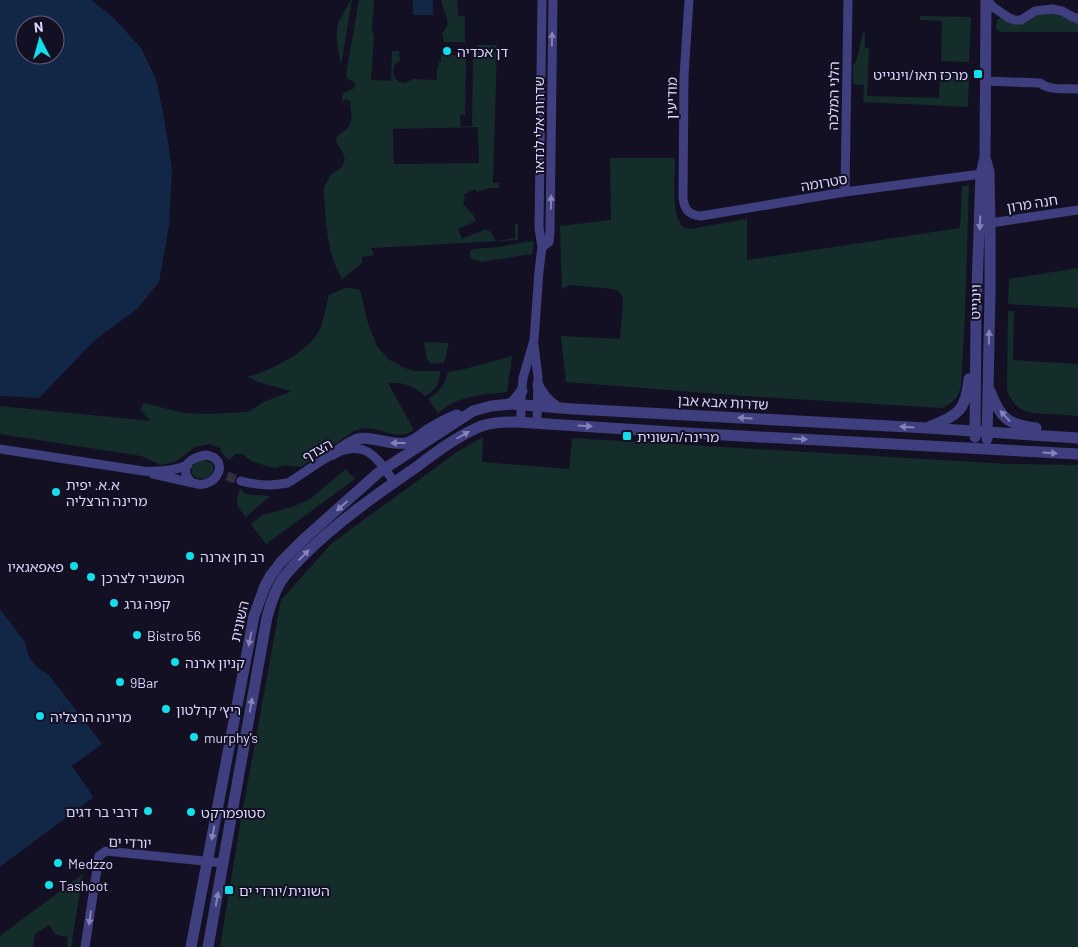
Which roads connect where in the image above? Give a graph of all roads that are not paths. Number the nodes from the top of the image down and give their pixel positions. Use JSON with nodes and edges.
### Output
{"nodes":[{"id":1,"x":542,"y":0,"type":"edge"},
{"id":2,"x":553,"y":0,"type":"edge"},
{"id":3,"x":689,"y":0,"type":"edge"},
{"id":4,"x":848,"y":0,"type":"edge"},
{"id":5,"x":987,"y":0,"type":"edge"},
{"id":6,"x":1078,"y":19,"type":"edge"},
{"id":7,"x":985,"y":81,"type":"junction"},
{"id":8,"x":1078,"y":89,"type":"edge"},
{"id":9,"x":985,"y":157,"type":"junction"},
{"id":10,"x":981,"y":174,"type":"junction"},
{"id":11,"x":845,"y":192,"type":"junction"},
{"id":12,"x":683,"y":197,"type":"joint"},
{"id":13,"x":1078,"y":210,"type":"edge"},
{"id":14,"x":990,"y":223,"type":"junction"},
{"id":15,"x":542,"y":247,"type":"junction"},
{"id":16,"x":976,"y":316,"type":"junction"},
{"id":17,"x":534,"y":340,"type":"junction"},
{"id":18,"x":538,"y":385,"type":"junction"},
{"id":19,"x":988,"y":385,"type":"junction"},
{"id":20,"x":522,"y":391,"type":"junction"},
{"id":21,"x":509,"y":404,"type":"junction"},
{"id":22,"x":521,"y":406,"type":"junction"},
{"id":23,"x":537,"y":406,"type":"junction"},
{"id":24,"x":558,"y":408,"type":"junction"},
{"id":25,"x":474,"y":411,"type":"junction"},
{"id":26,"x":521,"y":422,"type":"junction"},
{"id":27,"x":537,"y":423,"type":"junction"},
{"id":28,"x":927,"y":428,"type":"junction"},
{"id":29,"x":981,"y":431,"type":"junction"},
{"id":30,"x":1066,"y":437,"type":"junction"},
{"id":31,"x":1078,"y":438,"type":"edge"},
{"id":32,"x":0,"y":449,"type":"edge"},
{"id":33,"x":980,"y":449,"type":"junction"},
{"id":34,"x":333,"y":454,"type":"junction"},
{"id":35,"x":1078,"y":454,"type":"edge"},
{"id":36,"x":188,"y":465,"type":"junction"},
{"id":37,"x":385,"y":469,"type":"junction"},
{"id":38,"x":143,"y":471,"type":"junction"},
{"id":39,"x":242,"y":481,"type":"tunnel mouth"},
{"id":40,"x":394,"y":482,"type":"junction"},
{"id":41,"x":193,"y":483,"type":"junction"},
{"id":42,"x":208,"y":861,"type":"junction"},
{"id":43,"x":223,"y":863,"type":"junction"},
{"id":44,"x":86,"y":947,"type":"edge"},
{"id":45,"x":191,"y":947,"type":"edge"},
{"id":46,"x":208,"y":947,"type":"edge"}],
"edges":[{"from":1,"to":15,"type":"street","name":"שדרות אלי לנדאו"},
{"from":15,"to":2,"type":"street","name":"שדרות אלי לנדאו","one_way":true},
{"from":3,"to":12,"type":"street","name":"מודיעין"},
{"from":4,"to":11,"type":"street","name":"הלני המלכה"},
{"from":5,"to":6,"type":"street"},
{"from":5,"to":7,"type":"street","name":"וינגייט"},
{"from":7,"to":8,"type":"street"},
{"from":7,"to":9,"type":"street","name":"וינגייט"},
{"from":9,"to":10,"type":"street","name":"וינגייט"},
{"from":9,"to":14,"type":"street","name":"וינגייט"},
{"from":10,"to":11,"type":"street","name":"סטרומה"},
{"from":10,"to":16,"type":"street","name":"וינגייט","one_way":true},
{"from":11,"to":12,"type":"street","name":"סטרומה"},
{"from":13,"to":14,"type":"street","name":"חנה מרון"},
{"from":19,"to":14,"type":"street","name":"וינגייט","one_way":true},
{"from":15,"to":17,"type":"street","name":"שדרות אלי לנדאו"},
{"from":16,"to":28,"type":"street"},
{"from":16,"to":29,"type":"street","name":"וינגייט"},
{"from":17,"to":18,"type":"street","name":"שדרות אלי לנדאו"},
{"from":17,"to":20,"type":"street","name":"שדרות אלי לנדאו"},
{"from":18,"to":23,"type":"street","name":"שדרות אלי לנדאו"},
{"from":18,"to":24,"type":"street"},
{"from":19,"to":29,"type":"street","name":"וינגייט"},
{"from":30,"to":19,"type":"street","one_way":true},
{"from":20,"to":21,"type":"street"},
{"from":20,"to":22,"type":"street","name":"שדרות אלי לנדאו"},
{"from":21,"to":22,"type":"street","name":"שדרות אבא אבן"},
{"from":21,"to":25,"type":"street","name":"שדרות אבא אבן"},
{"from":22,"to":23,"type":"street","name":"שדרות אבא אבן"},
{"from":22,"to":26,"type":"street","name":"שדרות אלי לנדאו"},
{"from":23,"to":24,"type":"street","name":"שדרות אבא אבן"},
{"from":23,"to":27,"type":"street","name":"שדרות אלי לנדאו"},
{"from":28,"to":24,"type":"street","name":"שדרות אבא אבן","one_way":true},
{"from":25,"to":34,"type":"street","one_way":true},
{"from":25,"to":37,"type":"street","name":"שדרות אבא אבן"},
{"from":26,"to":27,"type":"street"},
{"from":40,"to":26,"type":"street","one_way":true},
{"from":27,"to":33,"type":"street","one_way":true},
{"from":28,"to":29,"type":"street","name":"שדרות אבא אבן"},
{"from":29,"to":30,"type":"street","name":"שדרות אבא אבן"},
{"from":29,"to":33,"type":"street","name":"וינגייט"},
{"from":30,"to":31,"type":"street","name":"שדרות אבא אבן"},
{"from":32,"to":38,"type":"street"},
{"from":33,"to":35,"type":"street","one_way":true},
{"from":34,"to":37,"type":"street","name":"הצדף"},
{"from":34,"to":39,"type":"street","name":"הצדף"},
{"from":36,"to":38,"type":"street"},
{"from":36,"to":41,"type":"street"},
{"from":36,"to":41,"type":"street"},
{"from":37,"to":40,"type":"street","name":"הצדף"},
{"from":37,"to":42,"type":"street","name":"השונית","one_way":true},
{"from":38,"to":41,"type":"street"},
{"from":43,"to":40,"type":"street","name":"השונית","one_way":true},
{"from":42,"to":43,"type":"street","name":"יורדי ים"},
{"from":42,"to":44,"type":"street","name":"יורדי ים","one_way":true},
{"from":42,"to":45,"type":"street","name":"השונית"},
{"from":46,"to":43,"type":"street","name":"השונית","one_way":true}]}
